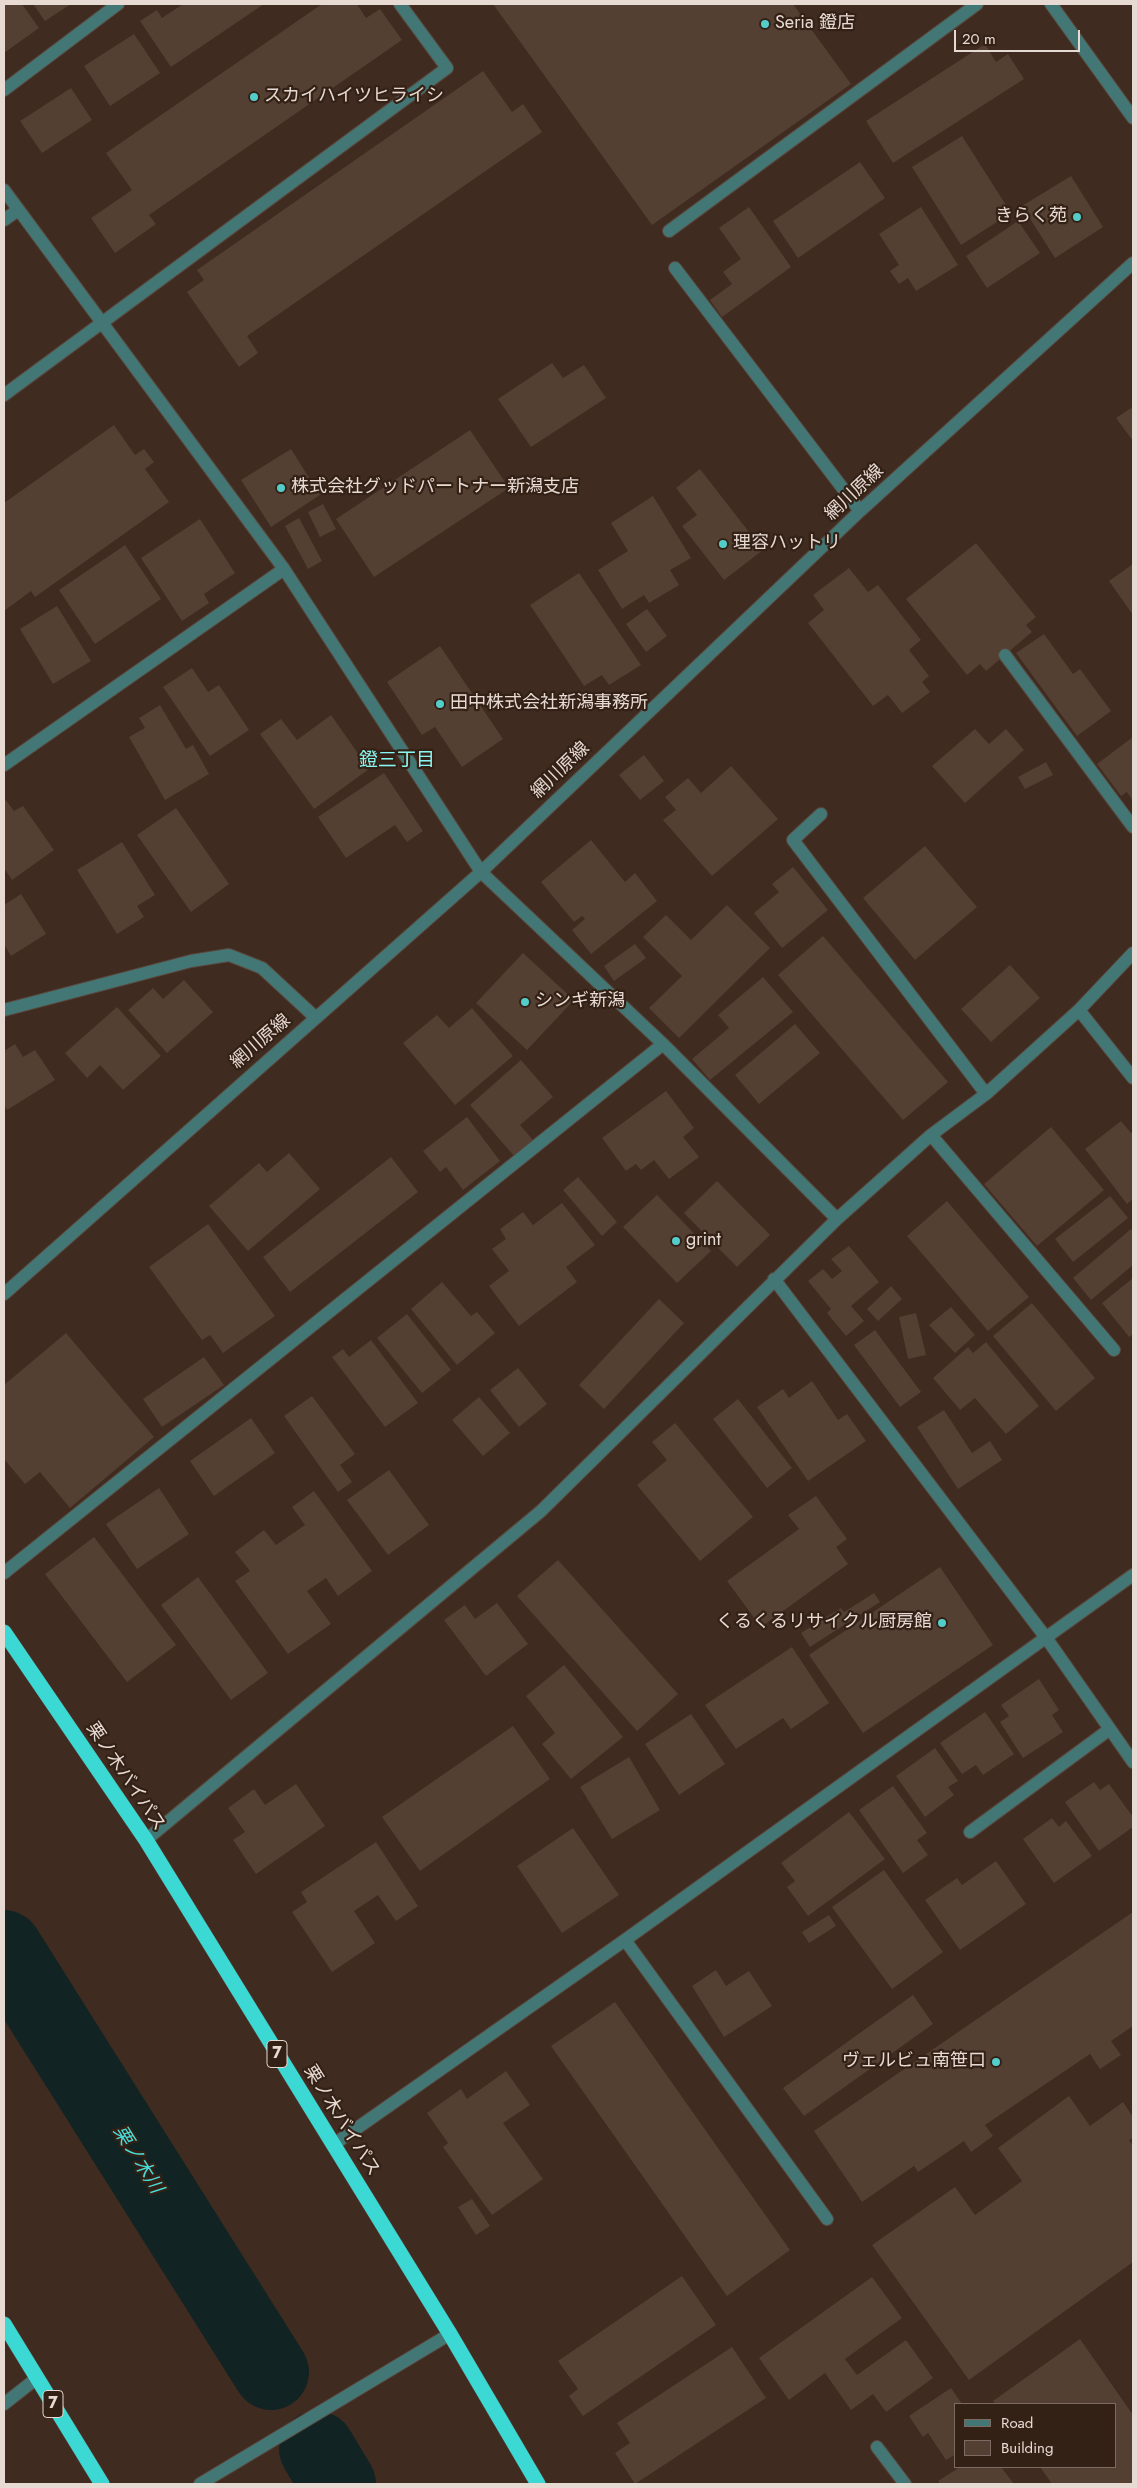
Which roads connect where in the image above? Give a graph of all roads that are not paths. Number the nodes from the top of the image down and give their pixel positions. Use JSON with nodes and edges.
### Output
{"nodes":[{"id":1,"x":118,"y":4,"type":"edge"},
{"id":2,"x":400,"y":4,"type":"edge"},
{"id":3,"x":976,"y":4,"type":"edge"},
{"id":4,"x":1051,"y":4,"type":"edge"},
{"id":5,"x":4,"y":90,"type":"edge"},
{"id":6,"x":1133,"y":118,"type":"edge"},
{"id":7,"x":4,"y":190,"type":"edge"},
{"id":8,"x":18,"y":210,"type":"junction"},
{"id":9,"x":4,"y":220,"type":"edge"},
{"id":10,"x":669,"y":231,"type":"dead end"},
{"id":11,"x":1133,"y":263,"type":"edge"},
{"id":12,"x":674,"y":268,"type":"dead end"},
{"id":13,"x":102,"y":323,"type":"junction"},
{"id":14,"x":4,"y":395,"type":"edge"},
{"id":15,"x":860,"y":512,"type":"junction"},
{"id":16,"x":284,"y":569,"type":"junction"},
{"id":17,"x":1005,"y":655,"type":"dead end"},
{"id":18,"x":4,"y":765,"type":"edge"},
{"id":19,"x":821,"y":814,"type":"dead end"},
{"id":20,"x":1133,"y":827,"type":"edge"},
{"id":21,"x":481,"y":872,"type":"junction"},
{"id":22,"x":1133,"y":953,"type":"edge"},
{"id":23,"x":4,"y":1010,"type":"edge"},
{"id":24,"x":1080,"y":1010,"type":"junction"},
{"id":25,"x":316,"y":1018,"type":"junction"},
{"id":26,"x":664,"y":1044,"type":"junction"},
{"id":27,"x":1133,"y":1078,"type":"edge"},
{"id":28,"x":986,"y":1094,"type":"junction"},
{"id":29,"x":931,"y":1134,"type":"junction"},
{"id":30,"x":837,"y":1219,"type":"junction"},
{"id":31,"x":774,"y":1279,"type":"junction"},
{"id":32,"x":4,"y":1294,"type":"edge"},
{"id":33,"x":1114,"y":1350,"type":"dead end"},
{"id":34,"x":4,"y":1573,"type":"edge"},
{"id":35,"x":1133,"y":1575,"type":"edge"},
{"id":36,"x":4,"y":1632,"type":"edge"},
{"id":37,"x":1047,"y":1639,"type":"junction"},
{"id":38,"x":1110,"y":1729,"type":"junction"},
{"id":39,"x":1133,"y":1762,"type":"edge"},
{"id":40,"x":970,"y":1832,"type":"dead end"},
{"id":41,"x":146,"y":1840,"type":"junction"},
{"id":42,"x":625,"y":1940,"type":"junction"},
{"id":43,"x":333,"y":2145,"type":"junction"},
{"id":44,"x":827,"y":2219,"type":"dead end"},
{"id":45,"x":4,"y":2324,"type":"edge"},
{"id":46,"x":450,"y":2334,"type":"junction"},
{"id":47,"x":37,"y":2378,"type":"junction"},
{"id":48,"x":4,"y":2404,"type":"edge"},
{"id":49,"x":877,"y":2447,"type":"dead end"},
{"id":50,"x":102,"y":2484,"type":"edge"},
{"id":51,"x":200,"y":2484,"type":"edge"},
{"id":52,"x":538,"y":2484,"type":"edge"},
{"id":53,"x":905,"y":2484,"type":"edge"}],
"edges":[{"from":1,"to":5,"type":"street"},
{"from":2,"to":13,"type":"street"},
{"from":3,"to":10,"type":"street"},
{"from":4,"to":6,"type":"street"},
{"from":7,"to":8,"type":"street"},
{"from":8,"to":9,"type":"street"},
{"from":8,"to":13,"type":"street"},
{"from":11,"to":15,"type":"street","name":"網川原線"},
{"from":12,"to":15,"type":"street"},
{"from":13,"to":14,"type":"street"},
{"from":13,"to":16,"type":"street"},
{"from":15,"to":21,"type":"street","name":"網川原線"},
{"from":16,"to":18,"type":"street"},
{"from":16,"to":21,"type":"street"},
{"from":17,"to":20,"type":"street"},
{"from":19,"to":28,"type":"street"},
{"from":21,"to":25,"type":"street","name":"網川原線"},
{"from":21,"to":26,"type":"street"},
{"from":22,"to":24,"type":"street"},
{"from":23,"to":25,"type":"street"},
{"from":24,"to":27,"type":"street"},
{"from":24,"to":28,"type":"street"},
{"from":25,"to":32,"type":"street","name":"網川原線"},
{"from":26,"to":30,"type":"street"},
{"from":26,"to":34,"type":"street"},
{"from":28,"to":29,"type":"street"},
{"from":29,"to":30,"type":"street"},
{"from":29,"to":33,"type":"street"},
{"from":30,"to":31,"type":"street"},
{"from":31,"to":37,"type":"street"},
{"from":31,"to":41,"type":"street"},
{"from":35,"to":37,"type":"street"},
{"from":36,"to":41,"type":"highway","name":"栗ノ木バイパス","number":"7"},
{"from":37,"to":38,"type":"street"},
{"from":37,"to":42,"type":"street"},
{"from":38,"to":39,"type":"street"},
{"from":38,"to":40,"type":"street"},
{"from":41,"to":43,"type":"highway","name":"栗ノ木バイパス","number":"7"},
{"from":42,"to":43,"type":"street"},
{"from":42,"to":44,"type":"street"},
{"from":43,"to":46,"type":"highway","name":"栗ノ木バイパス","number":"7"},
{"from":45,"to":47,"type":"highway","number":"7"},
{"from":46,"to":51,"type":"street"},
{"from":46,"to":52,"type":"highway","name":"栗ノ木バイパス","number":"7"},
{"from":47,"to":48,"type":"street"},
{"from":47,"to":50,"type":"highway","number":"7"},
{"from":49,"to":53,"type":"street"}]}
